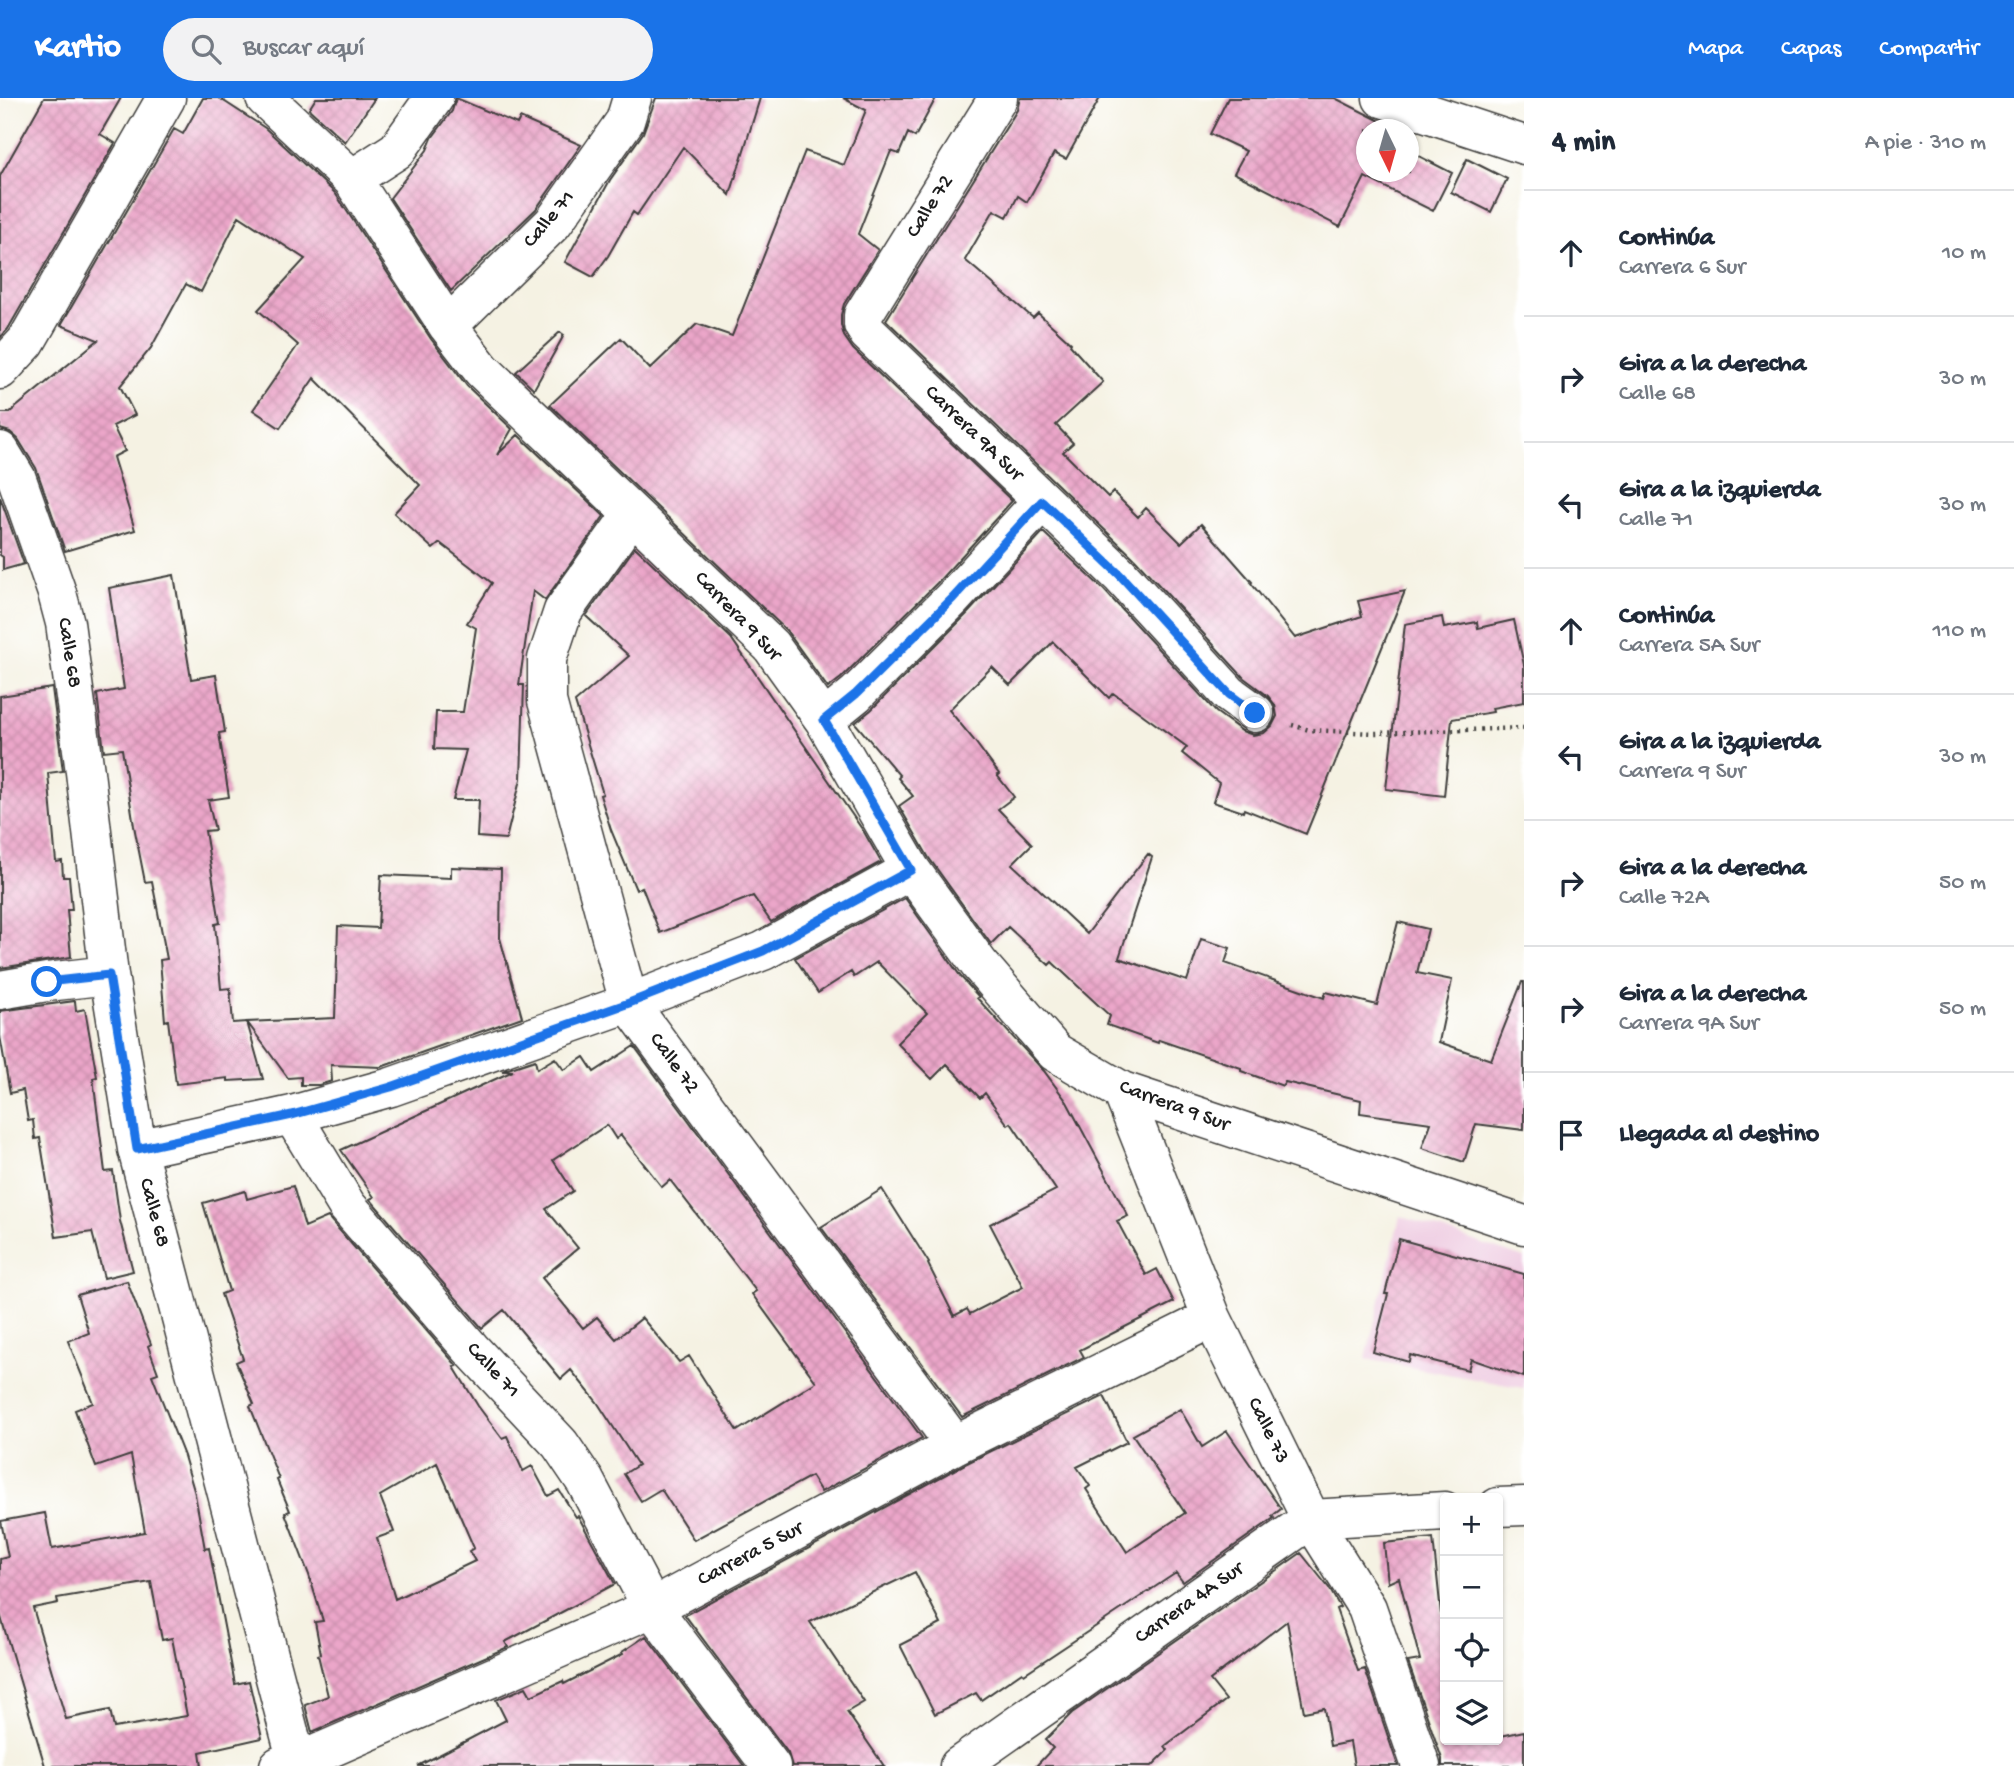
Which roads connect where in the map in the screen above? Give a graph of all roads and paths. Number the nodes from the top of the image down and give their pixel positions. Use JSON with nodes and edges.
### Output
{"nodes":[{"id":1,"x":166,"y":98,"type":"edge"},
{"id":2,"x":265,"y":98,"type":"edge"},
{"id":3,"x":434,"y":98,"type":"edge"},
{"id":4,"x":632,"y":98,"type":"edge"},
{"id":5,"x":998,"y":98,"type":"edge"},
{"id":6,"x":1382,"y":98,"type":"edge"},
{"id":7,"x":1457,"y":109,"type":"edge"},
{"id":8,"x":1524,"y":145,"type":"edge"},
{"id":9,"x":352,"y":179,"type":"junction"},
{"id":10,"x":863,"y":315,"type":"joint"},
{"id":11,"x":448,"y":326,"type":"junction"},
{"id":12,"x":0,"y":370,"type":"edge"},
{"id":13,"x":0,"y":450,"type":"edge"},
{"id":14,"x":1042,"y":501,"type":"junction"},
{"id":15,"x":632,"y":514,"type":"junction"},
{"id":16,"x":1255,"y":713,"type":"joint"},
{"id":17,"x":824,"y":720,"type":"junction"},
{"id":18,"x":1524,"y":728,"type":"edge"},
{"id":19,"x":911,"y":870,"type":"junction"},
{"id":20,"x":109,"y":975,"type":"junction"},
{"id":21,"x":0,"y":990,"type":"edge"},
{"id":22,"x":629,"y":1003,"type":"junction"},
{"id":23,"x":1122,"y":1091,"type":"junction"},
{"id":24,"x":292,"y":1115,"type":"junction"},
{"id":25,"x":137,"y":1149,"type":"junction"},
{"id":26,"x":1524,"y":1225,"type":"edge"},
{"id":27,"x":1212,"y":1318,"type":"junction"},
{"id":28,"x":955,"y":1445,"type":"junction"},
{"id":29,"x":1524,"y":1506,"type":"edge"},
{"id":30,"x":1503,"y":1507,"type":"edge"},
{"id":31,"x":1440,"y":1511,"type":"edge"},
{"id":32,"x":1311,"y":1519,"type":"junction"},
{"id":33,"x":652,"y":1608,"type":"junction"},
{"id":34,"x":291,"y":1765,"type":"edge"},
{"id":35,"x":771,"y":1766,"type":"edge"},
{"id":36,"x":959,"y":1766,"type":"edge"},
{"id":37,"x":1421,"y":1766,"type":"edge"}],
"edges":[{"from":1,"to":12,"type":"street"},
{"from":2,"to":9,"type":"street","name":"Carrera 9 Sur"},
{"from":3,"to":9,"type":"street"},
{"from":4,"to":11,"type":"street","name":"Calle 71"},
{"from":5,"to":10,"type":"street","name":"Calle 72"},
{"from":6,"to":7,"type":"street"},
{"from":7,"to":8,"type":"street"},
{"from":9,"to":11,"type":"street","name":"Carrera 9 Sur"},
{"from":10,"to":14,"type":"street","name":"Carrera 9A Sur"},
{"from":11,"to":15,"type":"street","name":"Carrera 9 Sur"},
{"from":13,"to":20,"type":"street","name":"Calle 68"},
{"from":14,"to":16,"type":"street","name":"Carrera 9A Sur"},
{"from":14,"to":17,"type":"street"},
{"from":15,"to":17,"type":"street","name":"Carrera 9 Sur"},
{"from":15,"to":22,"type":"street","name":"Calle 72"},
{"from":16,"to":18,"type":"path"},
{"from":17,"to":19,"type":"street","name":"Carrera 9 Sur"},
{"from":19,"to":22,"type":"street"},
{"from":19,"to":23,"type":"street","name":"Carrera 9 Sur"},
{"from":20,"to":21,"type":"street"},
{"from":20,"to":25,"type":"street","name":"Calle 68"},
{"from":22,"to":24,"type":"street"},
{"from":22,"to":28,"type":"street","name":"Calle 72"},
{"from":23,"to":26,"type":"street","name":"Carrera 9 Sur"},
{"from":23,"to":27,"type":"street","name":"Calle 73"},
{"from":24,"to":25,"type":"street"},
{"from":24,"to":33,"type":"street","name":"Calle 71"},
{"from":25,"to":34,"type":"street","name":"Calle 68"},
{"from":27,"to":28,"type":"street","name":"Carrera 5 Sur"},
{"from":27,"to":32,"type":"street","name":"Calle 73"},
{"from":28,"to":33,"type":"street","name":"Carrera 5 Sur"},
{"from":29,"to":30,"type":"street"},
{"from":31,"to":32,"type":"street"},
{"from":32,"to":36,"type":"street","name":"Carrera 4A Sur"},
{"from":32,"to":37,"type":"street","name":"Calle 73"},
{"from":33,"to":34,"type":"street","name":"Carrera 5 Sur"},
{"from":33,"to":35,"type":"street","name":"Calle 71"}]}
